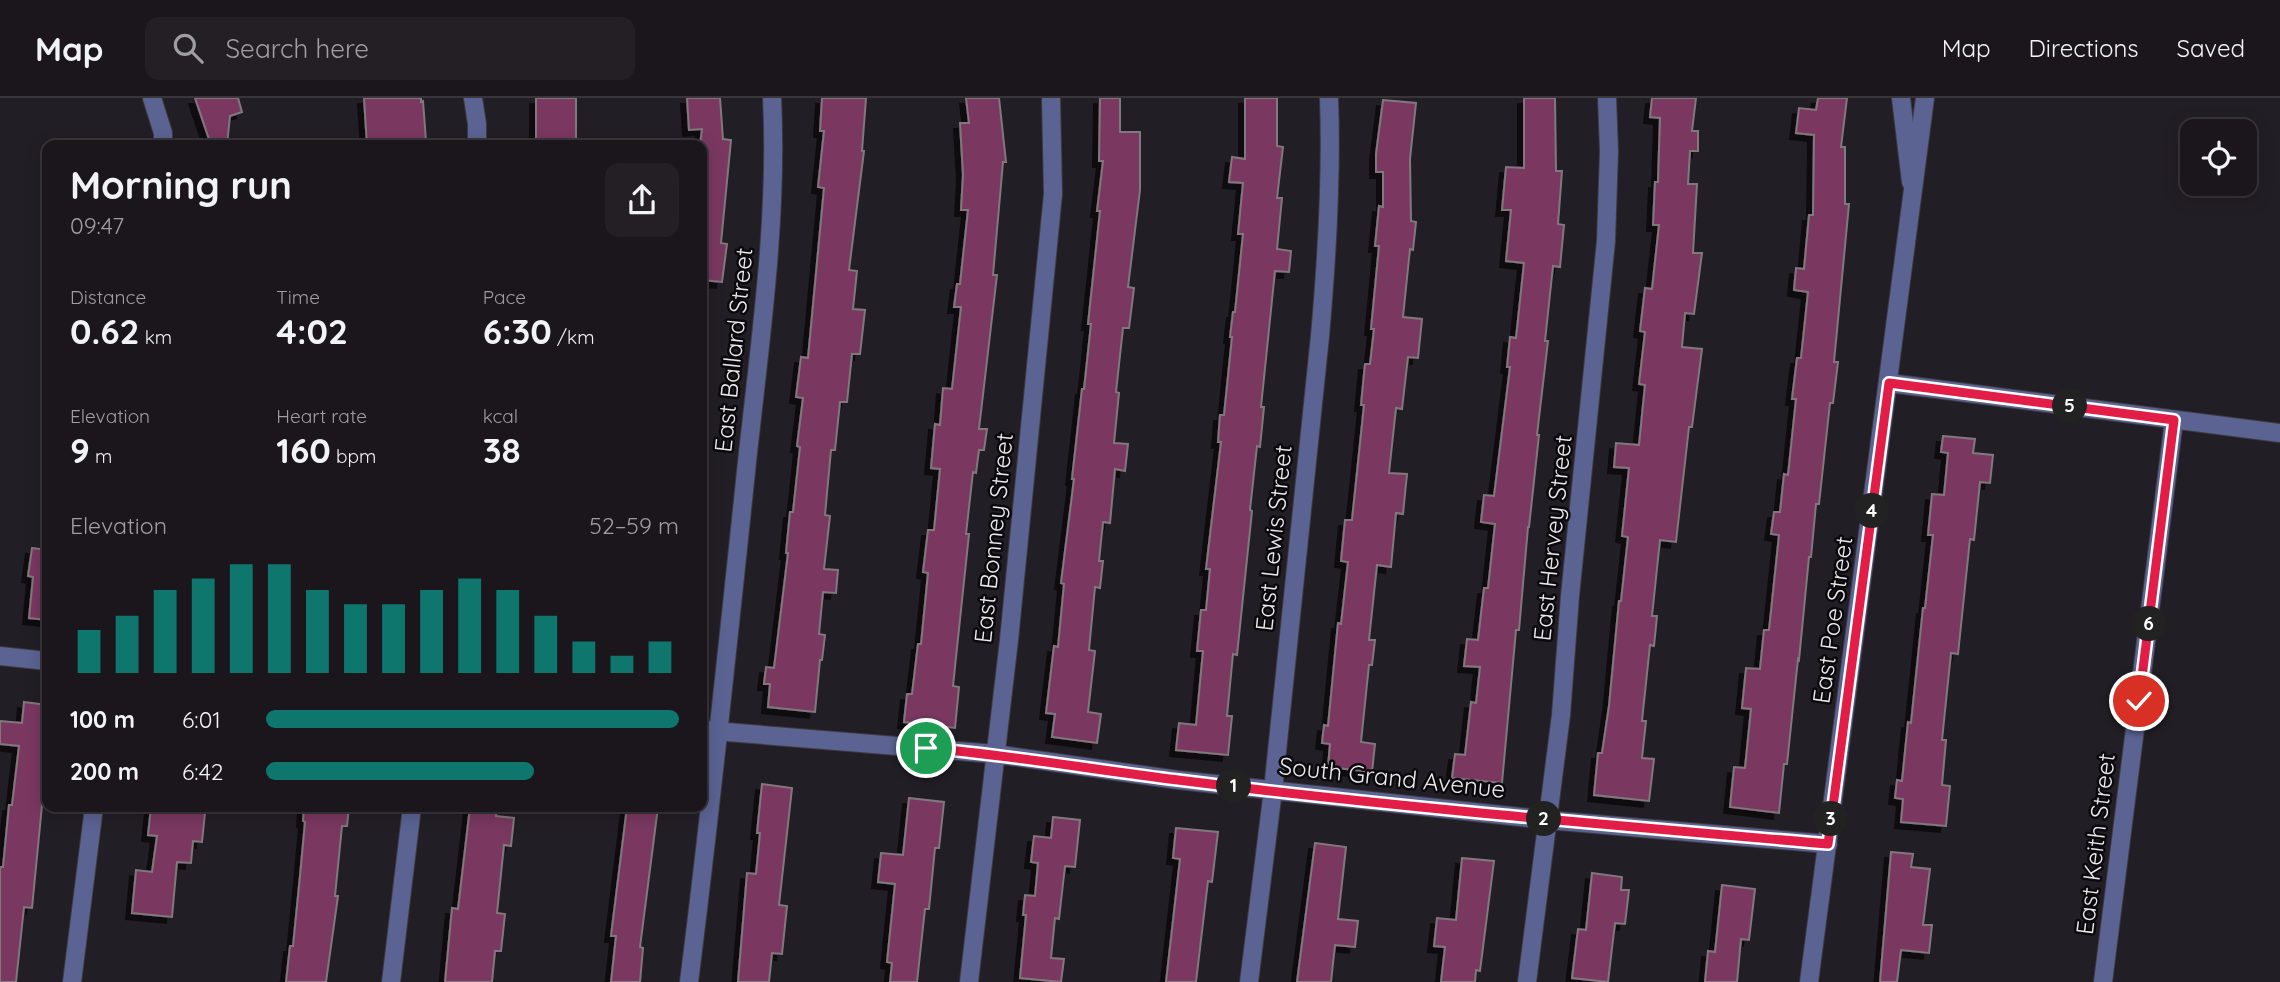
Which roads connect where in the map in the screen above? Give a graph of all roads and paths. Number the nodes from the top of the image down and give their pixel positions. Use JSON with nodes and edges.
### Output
{"nodes":[{"id":1,"x":152,"y":98,"type":"edge"},
{"id":2,"x":473,"y":98,"type":"edge"},
{"id":3,"x":772,"y":98,"type":"edge"},
{"id":4,"x":1051,"y":98,"type":"edge"},
{"id":5,"x":1329,"y":98,"type":"edge"},
{"id":6,"x":1607,"y":98,"type":"edge"},
{"id":7,"x":1901,"y":98,"type":"edge"},
{"id":8,"x":1925,"y":98,"type":"edge"},
{"id":9,"x":163,"y":140,"type":"edge"},
{"id":10,"x":477,"y":140,"type":"edge"},
{"id":11,"x":1912,"y":196,"type":"junction"},
{"id":12,"x":1889,"y":383,"type":"junction"},
{"id":13,"x":2174,"y":420,"type":"junction"},
{"id":14,"x":2280,"y":433,"type":"edge"},
{"id":15,"x":0,"y":656,"type":"edge"},
{"id":16,"x":42,"y":660,"type":"edge"},
{"id":17,"x":710,"y":731,"type":"edge"},
{"id":18,"x":995,"y":754,"type":"junction"},
{"id":19,"x":707,"y":767,"type":"edge"},
{"id":20,"x":1273,"y":790,"type":"junction"},
{"id":21,"x":93,"y":812,"type":"edge"},
{"id":22,"x":411,"y":812,"type":"edge"},
{"id":23,"x":703,"y":812,"type":"edge"},
{"id":24,"x":1548,"y":820,"type":"junction"},
{"id":25,"x":1828,"y":844,"type":"junction"},
{"id":26,"x":72,"y":982,"type":"edge"},
{"id":27,"x":391,"y":982,"type":"edge"},
{"id":28,"x":689,"y":982,"type":"edge"},
{"id":29,"x":969,"y":982,"type":"edge"},
{"id":30,"x":1249,"y":982,"type":"edge"},
{"id":31,"x":1527,"y":982,"type":"edge"},
{"id":32,"x":1810,"y":982,"type":"edge"},
{"id":33,"x":2104,"y":982,"type":"edge"}],
"edges":[{"from":1,"to":9,"type":"street"},
{"from":2,"to":10,"type":"street"},
{"from":3,"to":17,"type":"street","name":"East Ballard Street"},
{"from":4,"to":18,"type":"street","name":"East Bonney Street"},
{"from":5,"to":20,"type":"street","name":"East Lewis Street"},
{"from":6,"to":24,"type":"street","name":"East Hervey Street"},
{"from":7,"to":11,"type":"street"},
{"from":8,"to":11,"type":"street","name":"East Poe Street"},
{"from":11,"to":12,"type":"street","name":"East Poe Street"},
{"from":12,"to":13,"type":"street"},
{"from":12,"to":25,"type":"street","name":"East Poe Street"},
{"from":13,"to":14,"type":"street"},
{"from":13,"to":33,"type":"street","name":"East Keith Street"},
{"from":15,"to":16,"type":"street"},
{"from":17,"to":18,"type":"street","name":"South Grand Avenue"},
{"from":17,"to":19,"type":"street","name":"East Ballard Street"},
{"from":18,"to":20,"type":"street","name":"South Grand Avenue"},
{"from":18,"to":29,"type":"street","name":"East Bonney Street"},
{"from":20,"to":24,"type":"street","name":"South Grand Avenue"},
{"from":20,"to":30,"type":"street","name":"East Lewis Street"},
{"from":21,"to":26,"type":"street"},
{"from":22,"to":27,"type":"street"},
{"from":23,"to":28,"type":"street","name":"East Ballard Street"},
{"from":24,"to":25,"type":"street","name":"South Grand Avenue"},
{"from":24,"to":31,"type":"street","name":"East Hervey Street"},
{"from":25,"to":32,"type":"street","name":"East Poe Street"}]}
